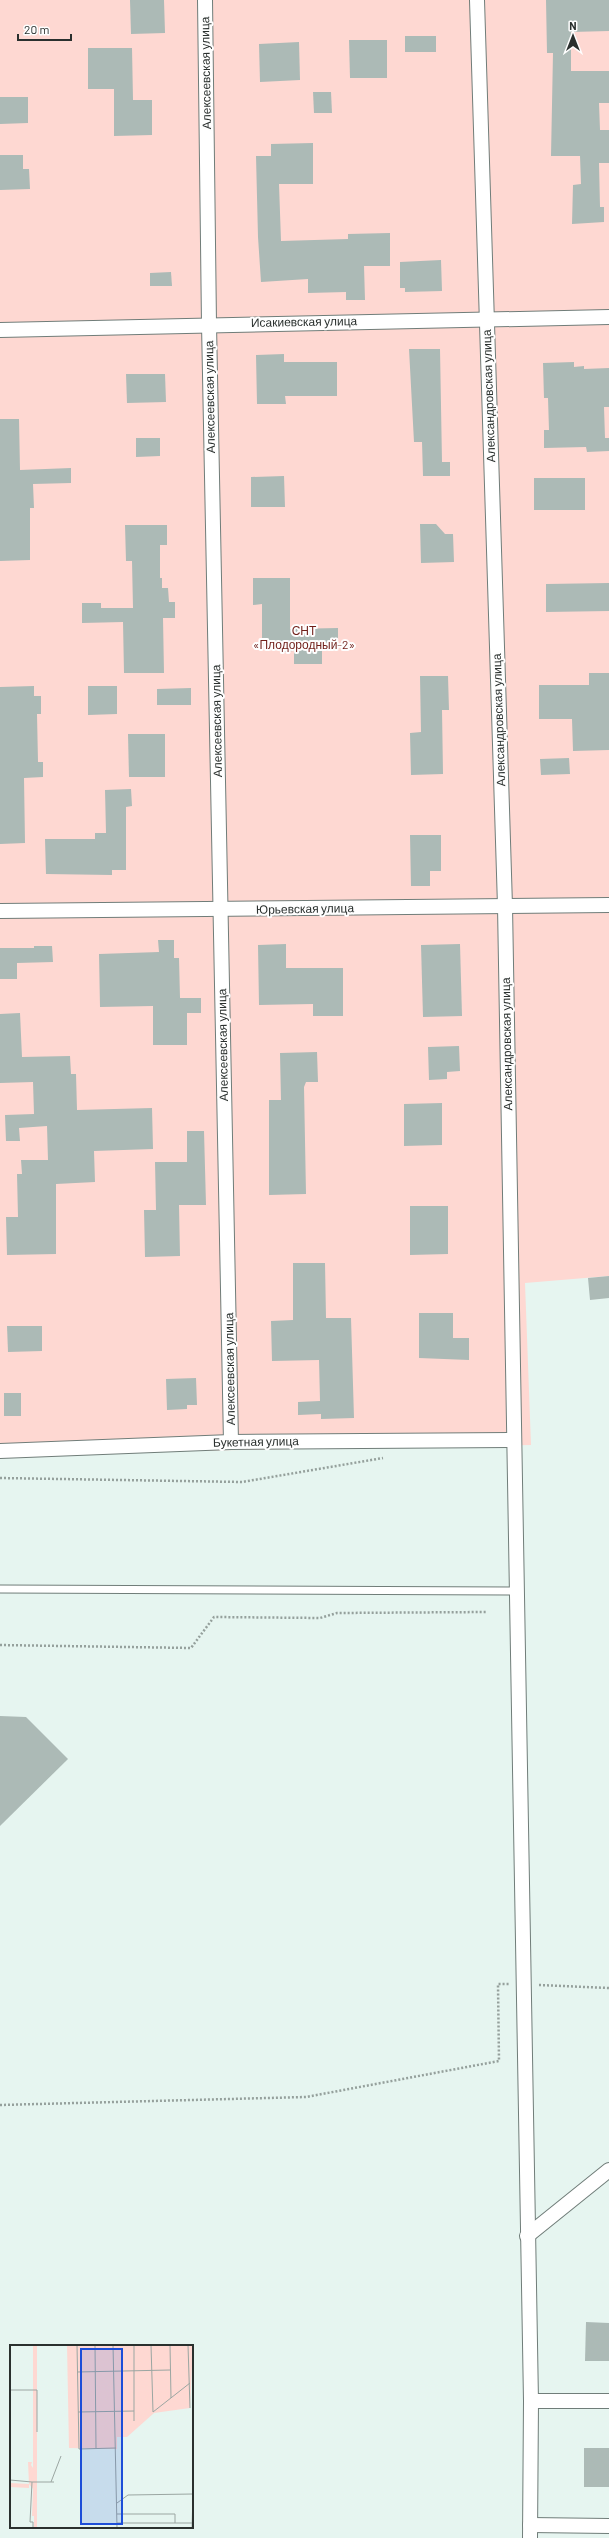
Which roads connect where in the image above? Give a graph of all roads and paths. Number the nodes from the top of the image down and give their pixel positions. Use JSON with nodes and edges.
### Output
{"nodes":[{"id":1,"x":205,"y":0,"type":"edge"},
{"id":2,"x":477,"y":0,"type":"edge"},
{"id":3,"x":609,"y":317,"type":"edge"},
{"id":4,"x":486,"y":319,"type":"junction"},
{"id":5,"x":209,"y":324,"type":"junction"},
{"id":6,"x":0,"y":330,"type":"edge"},
{"id":7,"x":609,"y":905,"type":"edge"},
{"id":8,"x":505,"y":906,"type":"junction"},
{"id":9,"x":220,"y":910,"type":"junction"},
{"id":10,"x":0,"y":911,"type":"edge"},
{"id":11,"x":513,"y":1440,"type":"junction"},
{"id":12,"x":231,"y":1442,"type":"junction"},
{"id":13,"x":0,"y":1451,"type":"edge"},
{"id":14,"x":389,"y":1458,"type":"dead end"},
{"id":15,"x":0,"y":1478,"type":"edge"},
{"id":16,"x":0,"y":1589,"type":"edge"},
{"id":17,"x":516,"y":1591,"type":"junction"},
{"id":18,"x":487,"y":1612,"type":"dead end"},
{"id":19,"x":0,"y":1645,"type":"edge"},
{"id":20,"x":523,"y":1984,"type":"junction"},
{"id":21,"x":609,"y":1988,"type":"edge"},
{"id":22,"x":0,"y":2105,"type":"edge"},
{"id":23,"x":609,"y":2170,"type":"edge"},
{"id":24,"x":527,"y":2236,"type":"junction"},
{"id":25,"x":531,"y":2401,"type":"junction"},
{"id":26,"x":609,"y":2401,"type":"edge"},
{"id":27,"x":609,"y":2526,"type":"edge"},
{"id":28,"x":530,"y":2532,"type":"edge"}],
"edges":[{"from":1,"to":5,"type":"street","name":"Алексеевская улица"},
{"from":2,"to":4,"type":"street","name":"Александровская улица"},
{"from":3,"to":4,"type":"street","name":"Исакиевская улица"},
{"from":4,"to":5,"type":"street","name":"Исакиевская улица"},
{"from":4,"to":8,"type":"street","name":"Александровская улица"},
{"from":5,"to":6,"type":"street","name":"Исакиевская улица"},
{"from":5,"to":9,"type":"street","name":"Алексеевская улица"},
{"from":7,"to":8,"type":"street","name":"Юрьевская улица"},
{"from":8,"to":9,"type":"street","name":"Юрьевская улица"},
{"from":8,"to":11,"type":"street","name":"Александровская улица"},
{"from":9,"to":10,"type":"street","name":"Юрьевская улица"},
{"from":9,"to":12,"type":"street","name":"Алексеевская улица"},
{"from":11,"to":12,"type":"street","name":"Букетная улица"},
{"from":11,"to":17,"type":"street","name":"Александровская улица"},
{"from":12,"to":13,"type":"street","name":"Букетная улица"},
{"from":14,"to":15,"type":"path"},
{"from":16,"to":17,"type":"lane"},
{"from":17,"to":20,"type":"street","name":"Александровская улица"},
{"from":18,"to":19,"type":"path"},
{"from":20,"to":21,"type":"path"},
{"from":20,"to":22,"type":"path"},
{"from":20,"to":24,"type":"street","name":"Александровская улица"},
{"from":23,"to":24,"type":"street"},
{"from":24,"to":25,"type":"street","name":"Александровская улица"},
{"from":25,"to":26,"type":"street"},
{"from":25,"to":28,"type":"street","name":"Александровская улица"},
{"from":27,"to":28,"type":"street"}]}
